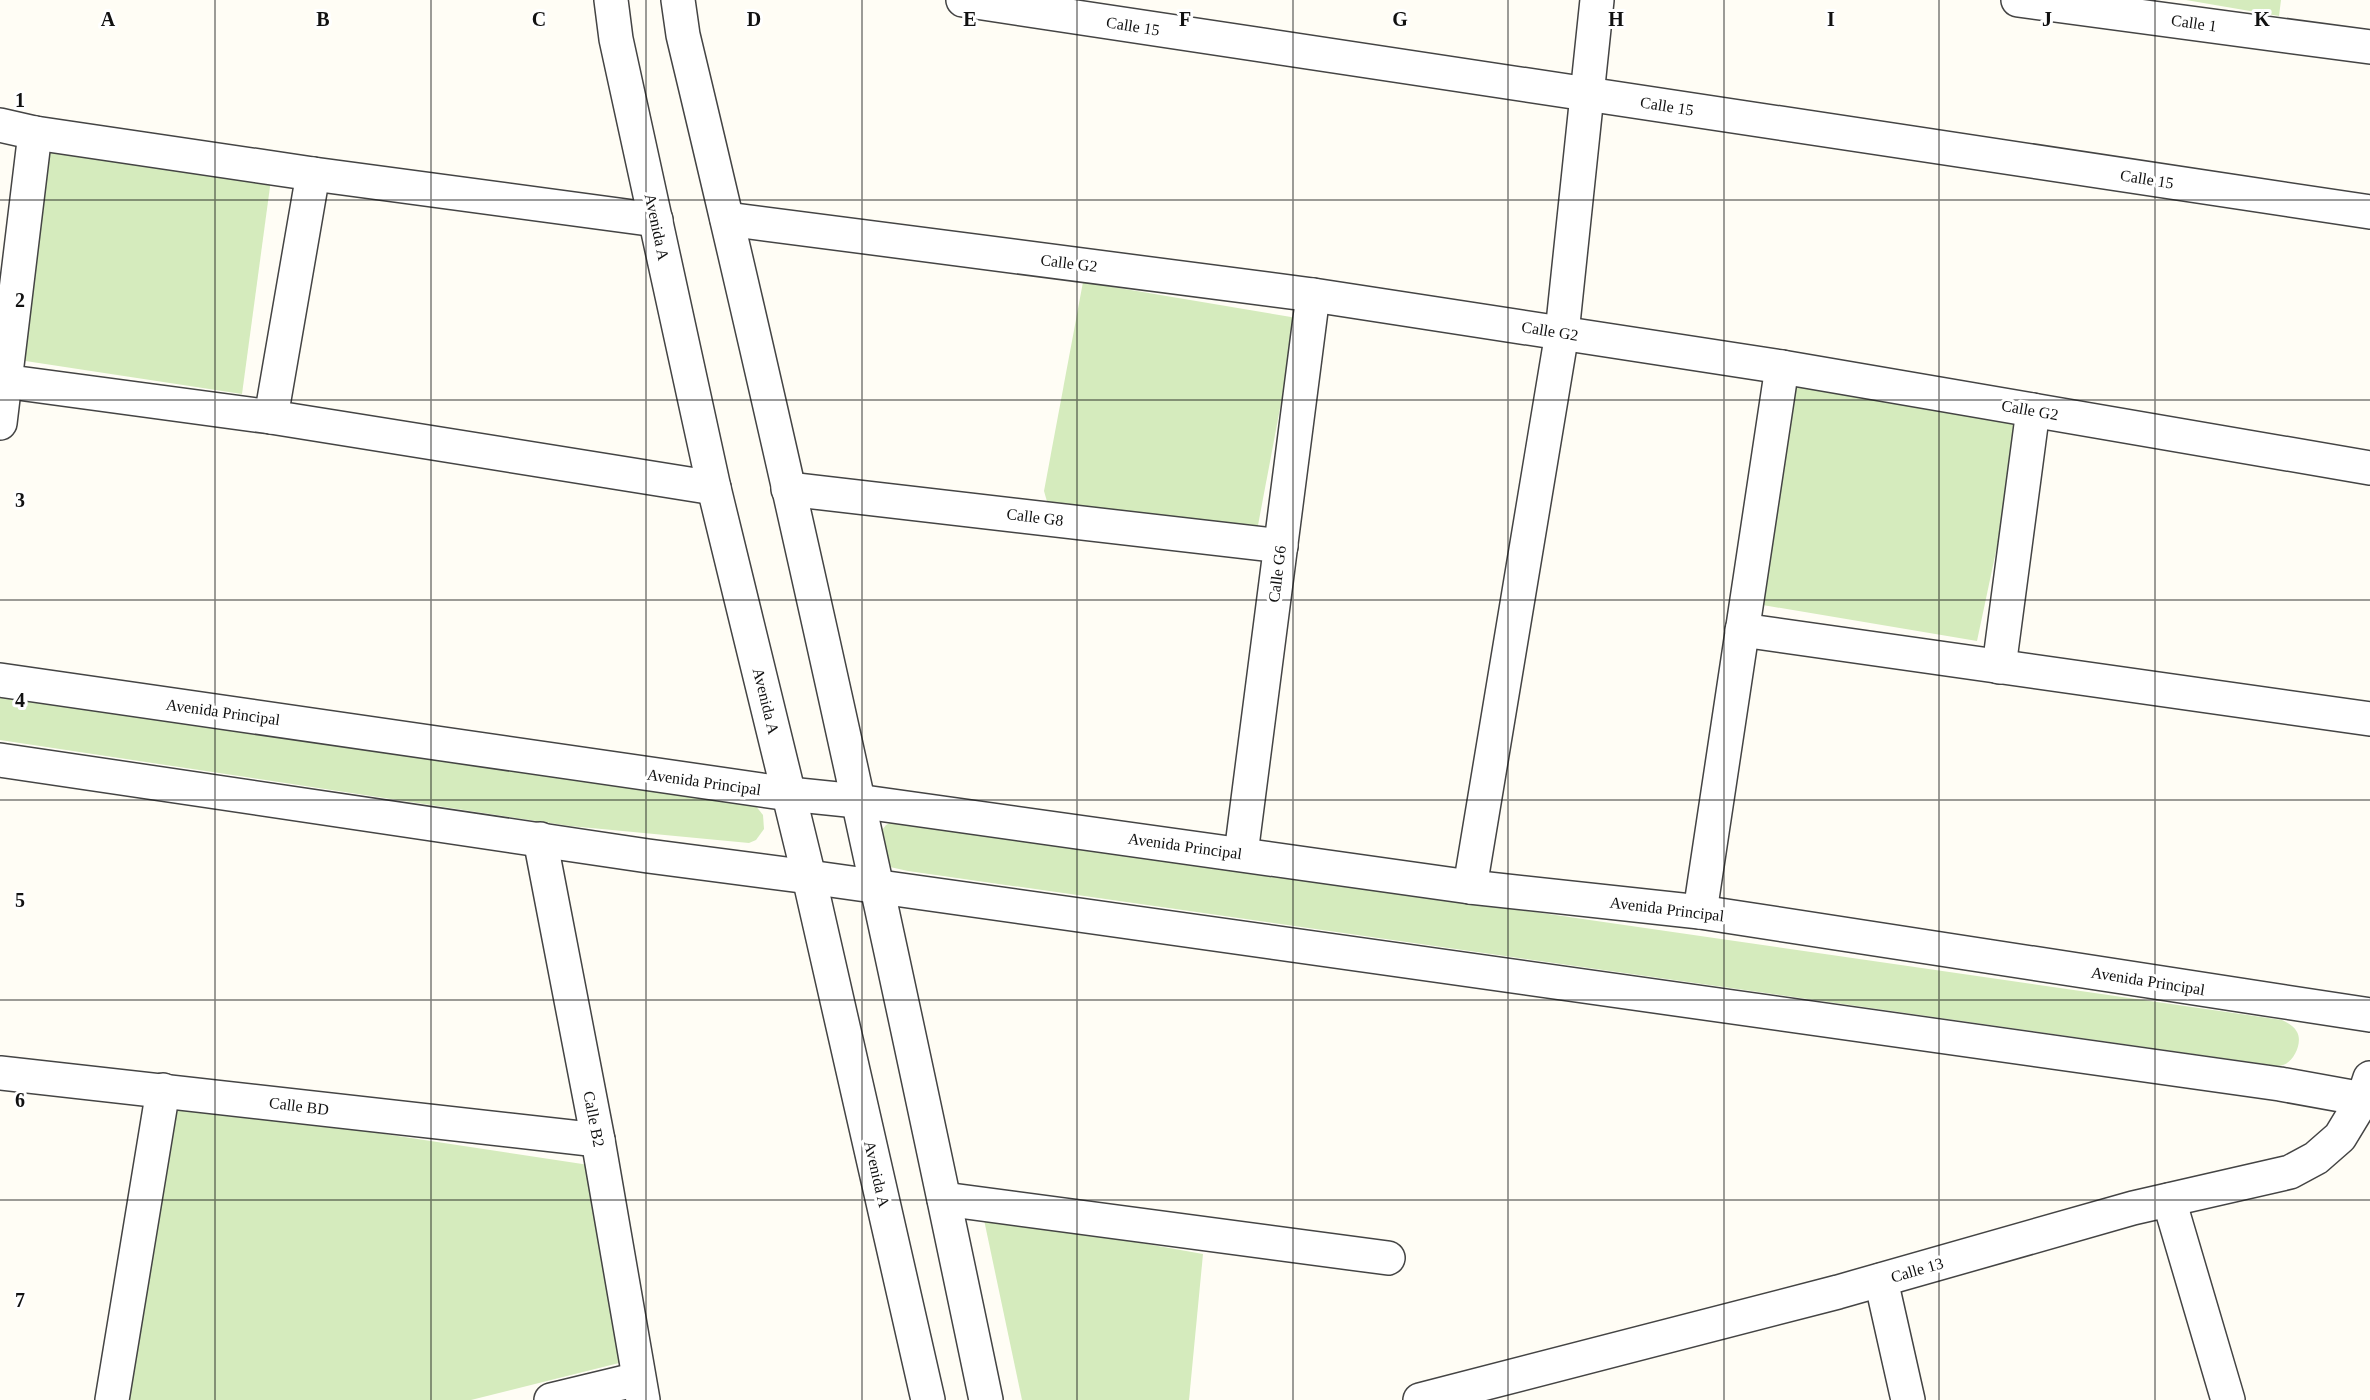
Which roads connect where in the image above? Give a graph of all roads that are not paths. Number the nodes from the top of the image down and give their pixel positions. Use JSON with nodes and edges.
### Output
{"nodes":[{"id":1,"x":611,"y":0,"type":"edge"},
{"id":2,"x":678,"y":0,"type":"edge"},
{"id":3,"x":963,"y":0,"type":"edge"},
{"id":4,"x":1597,"y":0,"type":"edge"},
{"id":5,"x":2018,"y":0,"type":"edge"},
{"id":6,"x":2370,"y":47,"type":"edge"},
{"id":7,"x":1587,"y":94,"type":"junction"},
{"id":8,"x":0,"y":125,"type":"edge"},
{"id":9,"x":35,"y":133,"type":"junction"},
{"id":10,"x":313,"y":174,"type":"junction"},
{"id":11,"x":2370,"y":212,"type":"edge"},
{"id":12,"x":727,"y":219,"type":"junction"},
{"id":13,"x":656,"y":220,"type":"junction"},
{"id":14,"x":1313,"y":295,"type":"junction"},
{"id":15,"x":1562,"y":333,"type":"junction"},
{"id":16,"x":1782,"y":367,"type":"junction"},
{"id":17,"x":3,"y":381,"type":"junction"},
{"id":18,"x":2033,"y":410,"type":"junction"},
{"id":19,"x":271,"y":417,"type":"junction"},
{"id":20,"x":0,"y":423,"type":"edge"},
{"id":21,"x":2370,"y":468,"type":"edge"},
{"id":22,"x":714,"y":488,"type":"junction"},
{"id":23,"x":788,"y":489,"type":"junction"},
{"id":24,"x":1281,"y":546,"type":"junction"},
{"id":25,"x":1742,"y":630,"type":"junction"},
{"id":26,"x":1999,"y":667,"type":"junction"},
{"id":27,"x":0,"y":680,"type":"edge"},
{"id":28,"x":2370,"y":719,"type":"edge"},
{"id":29,"x":0,"y":760,"type":"edge"},
{"id":30,"x":789,"y":794,"type":"junction"},
{"id":31,"x":856,"y":801,"type":"junction"},
{"id":32,"x":540,"y":839,"type":"junction"},
{"id":33,"x":1241,"y":854,"type":"junction"},
{"id":34,"x":809,"y":877,"type":"junction"},
{"id":35,"x":876,"y":887,"type":"junction"},
{"id":36,"x":1470,"y":887,"type":"junction"},
{"id":37,"x":1700,"y":912,"type":"junction"},
{"id":38,"x":2370,"y":1015,"type":"edge"},
{"id":39,"x":0,"y":1073,"type":"edge"},
{"id":40,"x":163,"y":1090,"type":"junction"},
{"id":41,"x":2368,"y":1091,"type":"edge"},
{"id":42,"x":598,"y":1140,"type":"junction"},
{"id":43,"x":944,"y":1199,"type":"junction"},
{"id":44,"x":2169,"y":1200,"type":"junction"},
{"id":45,"x":1388,"y":1258,"type":"dead end"},
{"id":46,"x":1881,"y":1280,"type":"junction"},
{"id":47,"x":641,"y":1389,"type":"edge"},
{"id":48,"x":112,"y":1400,"type":"edge"},
{"id":49,"x":551,"y":1400,"type":"edge"},
{"id":50,"x":928,"y":1400,"type":"edge"},
{"id":51,"x":986,"y":1400,"type":"edge"},
{"id":52,"x":1420,"y":1400,"type":"edge"},
{"id":53,"x":1908,"y":1400,"type":"edge"},
{"id":54,"x":2228,"y":1400,"type":"edge"}],
"edges":[{"from":1,"to":13,"type":"street","name":"Avenida A"},
{"from":2,"to":12,"type":"street"},
{"from":3,"to":7,"type":"street","name":"Calle 15"},
{"from":4,"to":7,"type":"street"},
{"from":5,"to":6,"type":"street","name":"Calle 1"},
{"from":7,"to":11,"type":"street","name":"Calle 15"},
{"from":7,"to":15,"type":"street"},
{"from":8,"to":9,"type":"street"},
{"from":9,"to":10,"type":"street"},
{"from":9,"to":17,"type":"street"},
{"from":10,"to":13,"type":"street"},
{"from":10,"to":19,"type":"street"},
{"from":12,"to":14,"type":"street","name":"Calle G2"},
{"from":12,"to":23,"type":"street"},
{"from":13,"to":22,"type":"street","name":"Avenida A"},
{"from":14,"to":15,"type":"street","name":"Calle G2"},
{"from":14,"to":24,"type":"street","name":"Calle G6"},
{"from":15,"to":16,"type":"street","name":"Calle G2"},
{"from":15,"to":36,"type":"street"},
{"from":16,"to":18,"type":"street","name":"Calle G2"},
{"from":16,"to":25,"type":"street"},
{"from":17,"to":19,"type":"street"},
{"from":17,"to":20,"type":"street"},
{"from":18,"to":21,"type":"street","name":"Calle G2"},
{"from":18,"to":26,"type":"street"},
{"from":19,"to":22,"type":"street"},
{"from":22,"to":30,"type":"street","name":"Avenida A"},
{"from":23,"to":24,"type":"street","name":"Calle G8"},
{"from":23,"to":31,"type":"street"},
{"from":24,"to":33,"type":"street","name":"Calle G6"},
{"from":25,"to":26,"type":"street"},
{"from":25,"to":37,"type":"street"},
{"from":26,"to":28,"type":"street"},
{"from":27,"to":30,"type":"street","name":"Avenida Principal"},
{"from":29,"to":32,"type":"street"},
{"from":30,"to":31,"type":"street","name":"Avenida Principal"},
{"from":30,"to":34,"type":"street","name":"Avenida A"},
{"from":31,"to":33,"type":"street","name":"Avenida Principal"},
{"from":31,"to":35,"type":"street"},
{"from":32,"to":34,"type":"street"},
{"from":32,"to":42,"type":"street","name":"Calle B2"},
{"from":33,"to":36,"type":"street","name":"Avenida Principal"},
{"from":34,"to":35,"type":"street"},
{"from":34,"to":50,"type":"street","name":"Avenida A"},
{"from":35,"to":41,"type":"street"},
{"from":35,"to":43,"type":"street"},
{"from":36,"to":37,"type":"street","name":"Avenida Principal"},
{"from":37,"to":38,"type":"street","name":"Avenida Principal"},
{"from":39,"to":40,"type":"street","name":"Calle BD"},
{"from":40,"to":42,"type":"street","name":"Calle BD"},
{"from":40,"to":48,"type":"street"},
{"from":41,"to":44,"type":"street","name":"Calle 13"},
{"from":42,"to":47,"type":"street","name":"Calle B2"},
{"from":43,"to":45,"type":"street"},
{"from":43,"to":51,"type":"street"},
{"from":44,"to":46,"type":"street","name":"Calle 13"},
{"from":44,"to":54,"type":"street"},
{"from":46,"to":52,"type":"street","name":"Calle 13"},
{"from":46,"to":53,"type":"street"},
{"from":47,"to":49,"type":"street"}]}
